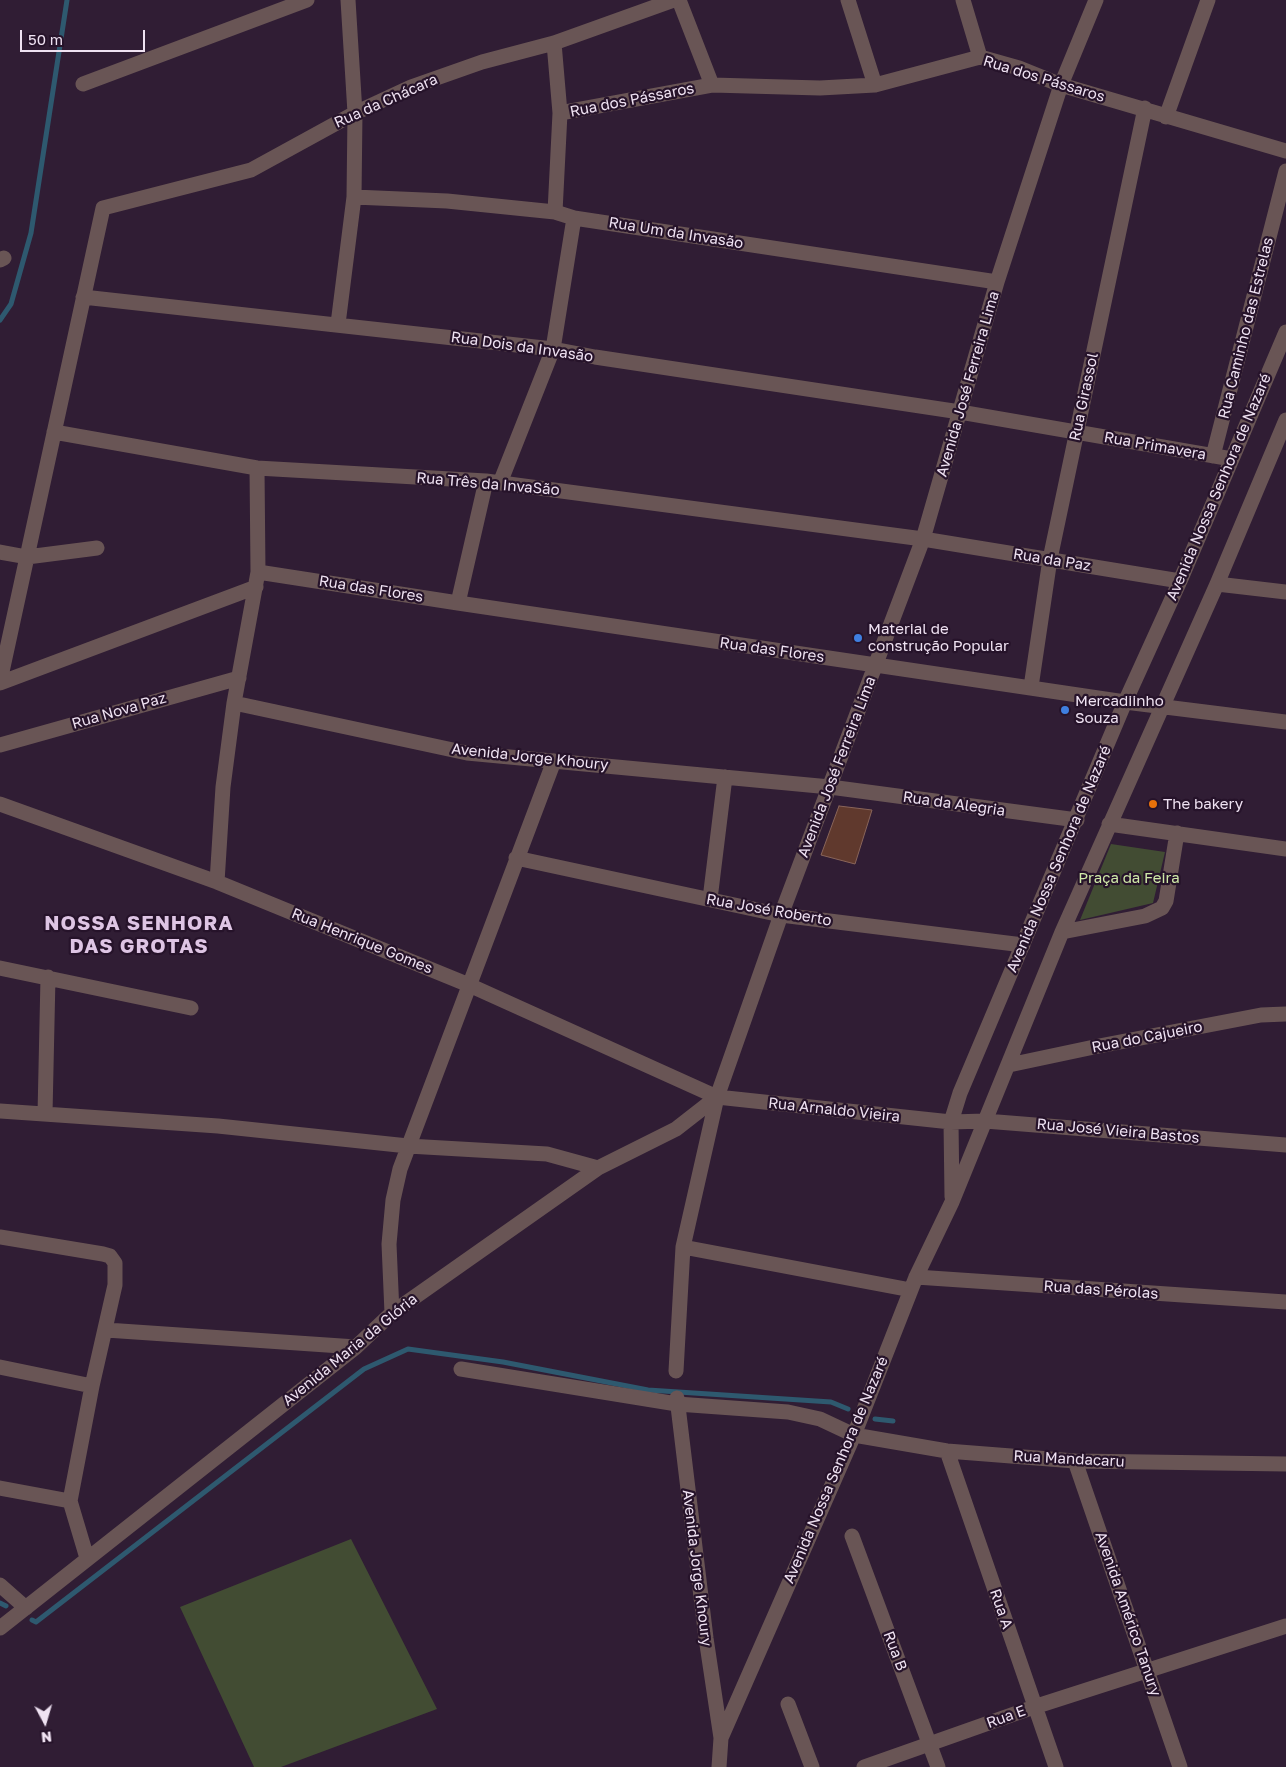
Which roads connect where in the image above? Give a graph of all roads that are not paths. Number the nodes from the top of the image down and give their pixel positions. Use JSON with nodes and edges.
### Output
{"nodes":[{"id":1,"x":308,"y":0,"type":"edge"},
{"id":2,"x":348,"y":0,"type":"edge"},
{"id":3,"x":674,"y":0,"type":"edge"},
{"id":4,"x":680,"y":0,"type":"edge"},
{"id":5,"x":848,"y":0,"type":"edge"},
{"id":6,"x":963,"y":0,"type":"edge"},
{"id":7,"x":1096,"y":0,"type":"edge"},
{"id":8,"x":1208,"y":0,"type":"edge"},
{"id":9,"x":554,"y":43,"type":"junction"},
{"id":10,"x":980,"y":57,"type":"junction"},
{"id":11,"x":83,"y":84,"type":"dead end"},
{"id":12,"x":712,"y":85,"type":"junction"},
{"id":13,"x":875,"y":85,"type":"junction"},
{"id":14,"x":1061,"y":85,"type":"junction"},
{"id":15,"x":1145,"y":108,"type":"junction"},
{"id":16,"x":355,"y":112,"type":"junction"},
{"id":17,"x":560,"y":113,"type":"junction"},
{"id":18,"x":1166,"y":117,"type":"junction"},
{"id":19,"x":1286,"y":151,"type":"edge"},
{"id":20,"x":1286,"y":171,"type":"edge"},
{"id":21,"x":354,"y":197,"type":"junction"},
{"id":22,"x":554,"y":212,"type":"junction"},
{"id":23,"x":574,"y":218,"type":"junction"},
{"id":24,"x":997,"y":282,"type":"junction"},
{"id":25,"x":83,"y":297,"type":"junction"},
{"id":26,"x":338,"y":324,"type":"junction"},
{"id":27,"x":1286,"y":332,"type":"edge"},
{"id":28,"x":553,"y":349,"type":"junction"},
{"id":29,"x":960,"y":412,"type":"junction"},
{"id":30,"x":1286,"y":420,"type":"edge"},
{"id":31,"x":54,"y":432,"type":"junction"},
{"id":32,"x":1077,"y":433,"type":"junction"},
{"id":33,"x":1213,"y":456,"type":"junction"},
{"id":34,"x":1279,"y":458,"type":"edge"},
{"id":35,"x":1232,"y":459,"type":"junction"},
{"id":36,"x":257,"y":468,"type":"junction"},
{"id":37,"x":493,"y":482,"type":"junction"},
{"id":38,"x":923,"y":539,"type":"junction"},
{"id":39,"x":97,"y":548,"type":"dead end"},
{"id":40,"x":0,"y":552,"type":"edge"},
{"id":41,"x":27,"y":557,"type":"junction"},
{"id":42,"x":1050,"y":559,"type":"junction"},
{"id":43,"x":258,"y":572,"type":"junction"},
{"id":44,"x":1180,"y":581,"type":"junction"},
{"id":45,"x":1217,"y":584,"type":"junction"},
{"id":46,"x":256,"y":587,"type":"junction"},
{"id":47,"x":1286,"y":592,"type":"edge"},
{"id":48,"x":458,"y":603,"type":"junction"},
{"id":49,"x":876,"y":665,"type":"junction"},
{"id":50,"x":238,"y":678,"type":"junction"},
{"id":51,"x":0,"y":682,"type":"edge"},
{"id":52,"x":1031,"y":687,"type":"junction"},
{"id":53,"x":1125,"y":702,"type":"junction"},
{"id":54,"x":234,"y":703,"type":"junction"},
{"id":55,"x":1162,"y":706,"type":"junction"},
{"id":56,"x":1286,"y":722,"type":"edge"},
{"id":57,"x":0,"y":745,"type":"edge"},
{"id":58,"x":554,"y":761,"type":"junction"},
{"id":59,"x":725,"y":777,"type":"junction"},
{"id":60,"x":830,"y":787,"type":"junction"},
{"id":61,"x":0,"y":804,"type":"edge"},
{"id":62,"x":1077,"y":820,"type":"junction"},
{"id":63,"x":1109,"y":824,"type":"junction"},
{"id":64,"x":1177,"y":832,"type":"junction"},
{"id":65,"x":1286,"y":849,"type":"edge"},
{"id":66,"x":516,"y":858,"type":"junction"},
{"id":67,"x":217,"y":882,"type":"junction"},
{"id":68,"x":710,"y":900,"type":"junction"},
{"id":69,"x":781,"y":915,"type":"junction"},
{"id":70,"x":1062,"y":932,"type":"junction"},
{"id":71,"x":1024,"y":945,"type":"junction"},
{"id":72,"x":0,"y":968,"type":"edge"},
{"id":73,"x":48,"y":977,"type":"junction"},
{"id":74,"x":469,"y":985,"type":"junction"},
{"id":75,"x":191,"y":1008,"type":"dead end"},
{"id":76,"x":1286,"y":1014,"type":"edge"},
{"id":77,"x":1009,"y":1065,"type":"junction"},
{"id":78,"x":717,"y":1097,"type":"junction"},
{"id":79,"x":0,"y":1110,"type":"edge"},
{"id":80,"x":45,"y":1114,"type":"junction"},
{"id":81,"x":985,"y":1121,"type":"junction"},
{"id":82,"x":951,"y":1122,"type":"junction"},
{"id":83,"x":1286,"y":1145,"type":"edge"},
{"id":84,"x":408,"y":1146,"type":"junction"},
{"id":85,"x":598,"y":1168,"type":"junction"},
{"id":86,"x":952,"y":1202,"type":"junction"},
{"id":87,"x":0,"y":1238,"type":"edge"},
{"id":88,"x":683,"y":1247,"type":"junction"},
{"id":89,"x":914,"y":1283,"type":"junction"},
{"id":90,"x":1286,"y":1302,"type":"edge"},
{"id":91,"x":392,"y":1313,"type":"junction"},
{"id":92,"x":106,"y":1330,"type":"junction"},
{"id":93,"x":356,"y":1347,"type":"junction"},
{"id":94,"x":0,"y":1367,"type":"edge"},
{"id":95,"x":461,"y":1369,"type":"dead end"},
{"id":96,"x":676,"y":1371,"type":"dead end"},
{"id":97,"x":92,"y":1386,"type":"junction"},
{"id":98,"x":677,"y":1401,"type":"junction"},
{"id":99,"x":854,"y":1435,"type":"junction"},
{"id":100,"x":946,"y":1451,"type":"junction"},
{"id":101,"x":1075,"y":1461,"type":"junction"},
{"id":102,"x":1286,"y":1464,"type":"edge"},
{"id":103,"x":0,"y":1488,"type":"edge"},
{"id":104,"x":70,"y":1501,"type":"junction"},
{"id":105,"x":852,"y":1536,"type":"dead end"},
{"id":106,"x":87,"y":1558,"type":"junction"},
{"id":107,"x":0,"y":1584,"type":"edge"},
{"id":108,"x":26,"y":1608,"type":"junction"},
{"id":109,"x":1286,"y":1626,"type":"edge"},
{"id":110,"x":0,"y":1628,"type":"edge"},
{"id":111,"x":1148,"y":1670,"type":"junction"},
{"id":112,"x":788,"y":1704,"type":"dead end"},
{"id":113,"x":1034,"y":1707,"type":"junction"},
{"id":114,"x":721,"y":1738,"type":"junction"},
{"id":115,"x":930,"y":1744,"type":"junction"},
{"id":116,"x":719,"y":1767,"type":"edge"},
{"id":117,"x":812,"y":1767,"type":"edge"},
{"id":118,"x":864,"y":1767,"type":"edge"},
{"id":119,"x":938,"y":1767,"type":"edge"},
{"id":120,"x":1056,"y":1767,"type":"edge"},
{"id":121,"x":1180,"y":1767,"type":"edge"}],
"edges":[{"from":1,"to":11,"type":"street"},
{"from":2,"to":16,"type":"street"},
{"from":3,"to":9,"type":"street","name":"Rua da Chácara"},
{"from":4,"to":12,"type":"street"},
{"from":5,"to":13,"type":"street"},
{"from":6,"to":10,"type":"street"},
{"from":7,"to":14,"type":"street","name":"Avenida José Ferreira Lima"},
{"from":8,"to":18,"type":"street"},
{"from":9,"to":16,"type":"street","name":"Rua da Chácara"},
{"from":9,"to":17,"type":"street"},
{"from":10,"to":13,"type":"street","name":"Rua dos Pássaros"},
{"from":10,"to":14,"type":"street","name":"Rua dos Pássaros"},
{"from":12,"to":13,"type":"street","name":"Rua dos Pássaros"},
{"from":12,"to":17,"type":"street","name":"Rua dos Pássaros"},
{"from":14,"to":15,"type":"street","name":"Rua dos Pássaros"},
{"from":14,"to":24,"type":"street","name":"Avenida José Ferreira Lima"},
{"from":15,"to":18,"type":"street","name":"Rua dos Pássaros"},
{"from":15,"to":32,"type":"street","name":"Rua Girassol"},
{"from":16,"to":21,"type":"street"},
{"from":16,"to":25,"type":"street","name":"Rua da Chácara"},
{"from":17,"to":22,"type":"street"},
{"from":18,"to":19,"type":"street","name":"Rua dos Pássaros"},
{"from":20,"to":33,"type":"street","name":"Rua Caminho das Estrelas"},
{"from":21,"to":22,"type":"street","name":"Rua Um da Invasão"},
{"from":21,"to":26,"type":"street"},
{"from":22,"to":23,"type":"street","name":"Rua Um da Invasão"},
{"from":23,"to":24,"type":"street","name":"Rua Um da Invasão"},
{"from":23,"to":28,"type":"street"},
{"from":24,"to":29,"type":"street","name":"Avenida José Ferreira Lima"},
{"from":25,"to":26,"type":"street","name":"Rua Dois da Invasão"},
{"from":25,"to":31,"type":"street"},
{"from":26,"to":28,"type":"street","name":"Rua Dois da Invasão"},
{"from":27,"to":35,"type":"street","name":"Avenida Nossa Senhora de Nazaré"},
{"from":28,"to":29,"type":"street","name":"Rua Dois da Invasão"},
{"from":28,"to":37,"type":"street"},
{"from":29,"to":32,"type":"street","name":"Rua Primavera"},
{"from":29,"to":38,"type":"street","name":"Avenida José Ferreira Lima"},
{"from":30,"to":34,"type":"street","name":"Avenida Nossa Senhora de Nazaré"},
{"from":31,"to":36,"type":"street","name":"Rua Três da InvaSão"},
{"from":31,"to":41,"type":"street"},
{"from":32,"to":33,"type":"street","name":"Rua Primavera"},
{"from":32,"to":42,"type":"street","name":"Rua Girassol"},
{"from":33,"to":35,"type":"street","name":"Rua Primavera"},
{"from":34,"to":45,"type":"street","name":"Avenida Nossa Senhora de Nazaré"},
{"from":35,"to":44,"type":"street","name":"Avenida Nossa Senhora de Nazaré"},
{"from":36,"to":37,"type":"street","name":"Rua Três da InvaSão"},
{"from":36,"to":43,"type":"street"},
{"from":37,"to":38,"type":"street","name":"Rua Três da InvaSão"},
{"from":37,"to":48,"type":"street"},
{"from":38,"to":42,"type":"street","name":"Rua da Paz"},
{"from":38,"to":49,"type":"street","name":"Avenida José Ferreira Lima"},
{"from":39,"to":41,"type":"street"},
{"from":40,"to":41,"type":"street"},
{"from":41,"to":51,"type":"street"},
{"from":42,"to":44,"type":"street","name":"Rua da Paz"},
{"from":42,"to":52,"type":"street","name":"Rua Girassol"},
{"from":43,"to":46,"type":"street"},
{"from":43,"to":48,"type":"street","name":"Rua das Flores"},
{"from":44,"to":53,"type":"street","name":"Avenida Nossa Senhora de Nazaré"},
{"from":45,"to":47,"type":"street"},
{"from":45,"to":55,"type":"street","name":"Avenida Nossa Senhora de Nazaré"},
{"from":46,"to":50,"type":"street"},
{"from":46,"to":51,"type":"street"},
{"from":48,"to":49,"type":"street","name":"Rua das Flores"},
{"from":49,"to":52,"type":"street","name":"Rua das Flores"},
{"from":49,"to":60,"type":"street","name":"Avenida José Ferreira Lima"},
{"from":50,"to":54,"type":"street"},
{"from":50,"to":57,"type":"street","name":"Rua Nova Paz"},
{"from":52,"to":53,"type":"street","name":"Rua das Flores"},
{"from":53,"to":55,"type":"street","name":"Rua das Flores"},
{"from":53,"to":62,"type":"street","name":"Avenida Nossa Senhora de Nazaré"},
{"from":54,"to":58,"type":"street","name":"Avenida Jorge Khoury"},
{"from":54,"to":67,"type":"street"},
{"from":55,"to":56,"type":"street","name":"Rua das Flores"},
{"from":55,"to":63,"type":"street","name":"Avenida Nossa Senhora de Nazaré"},
{"from":58,"to":59,"type":"street","name":"Avenida Jorge Khoury"},
{"from":58,"to":66,"type":"street"},
{"from":59,"to":60,"type":"street","name":"Avenida Jorge Khoury"},
{"from":59,"to":68,"type":"street"},
{"from":60,"to":62,"type":"street","name":"Rua da Alegria"},
{"from":60,"to":69,"type":"street","name":"Avenida José Ferreira Lima"},
{"from":61,"to":67,"type":"street","name":"Rua Henrique Gomes"},
{"from":62,"to":71,"type":"street","name":"Avenida Nossa Senhora de Nazaré"},
{"from":63,"to":64,"type":"street"},
{"from":63,"to":70,"type":"street","name":"Avenida Nossa Senhora de Nazaré"},
{"from":64,"to":65,"type":"street"},
{"from":64,"to":70,"type":"street"},
{"from":66,"to":68,"type":"street","name":"Rua José Roberto"},
{"from":66,"to":74,"type":"street"},
{"from":67,"to":74,"type":"street","name":"Rua Henrique Gomes"},
{"from":68,"to":69,"type":"street","name":"Rua José Roberto"},
{"from":69,"to":71,"type":"street","name":"Rua José Roberto"},
{"from":69,"to":78,"type":"street","name":"Avenida José Ferreira Lima"},
{"from":70,"to":77,"type":"street","name":"Avenida Nossa Senhora de Nazaré"},
{"from":71,"to":82,"type":"street","name":"Avenida Nossa Senhora de Nazaré"},
{"from":72,"to":73,"type":"street"},
{"from":73,"to":75,"type":"street"},
{"from":73,"to":80,"type":"street"},
{"from":74,"to":78,"type":"street","name":"Rua Henrique Gomes"},
{"from":74,"to":84,"type":"street"},
{"from":76,"to":77,"type":"street","name":"Rua do Cajueiro"},
{"from":77,"to":81,"type":"street","name":"Avenida Nossa Senhora de Nazaré"},
{"from":78,"to":82,"type":"street","name":"Rua Arnaldo Vieira"},
{"from":78,"to":85,"type":"street","name":"Avenida Maria da Glória"},
{"from":78,"to":88,"type":"street","name":"Avenida José Ferreira Lima"},
{"from":79,"to":80,"type":"street"},
{"from":80,"to":84,"type":"street"},
{"from":81,"to":82,"type":"street","name":"Rua José Vieira Bastos"},
{"from":81,"to":83,"type":"street","name":"Rua José Vieira Bastos"},
{"from":81,"to":86,"type":"street","name":"Avenida Nossa Senhora de Nazaré"},
{"from":82,"to":86,"type":"street","name":"Avenida Nossa Senhora de Nazaré"},
{"from":84,"to":85,"type":"street"},
{"from":84,"to":91,"type":"street"},
{"from":85,"to":91,"type":"street","name":"Avenida Maria da Glória"},
{"from":86,"to":89,"type":"street","name":"Avenida Nossa Senhora de Nazaré"},
{"from":87,"to":92,"type":"street"},
{"from":88,"to":89,"type":"street","name":"Rua das Pérolas"},
{"from":88,"to":96,"type":"street","name":"Avenida José Ferreira Lima"},
{"from":89,"to":90,"type":"street","name":"Rua das Pérolas"},
{"from":89,"to":99,"type":"street","name":"Avenida Nossa Senhora de Nazaré"},
{"from":91,"to":93,"type":"street","name":"Avenida Maria da Glória"},
{"from":92,"to":93,"type":"street"},
{"from":92,"to":97,"type":"street"},
{"from":93,"to":106,"type":"street","name":"Avenida Maria da Glória"},
{"from":94,"to":97,"type":"street"},
{"from":95,"to":98,"type":"street","name":"Rua Mandacaru"},
{"from":97,"to":104,"type":"street"},
{"from":98,"to":99,"type":"street","name":"Rua Mandacaru"},
{"from":98,"to":114,"type":"street","name":"Avenida Jorge Khoury"},
{"from":99,"to":100,"type":"street","name":"Rua Mandacaru"},
{"from":99,"to":114,"type":"street","name":"Avenida Nossa Senhora de Nazaré"},
{"from":100,"to":101,"type":"street","name":"Rua Mandacaru"},
{"from":100,"to":113,"type":"street","name":"Rua A"},
{"from":101,"to":102,"type":"street","name":"Rua Mandacaru"},
{"from":101,"to":111,"type":"street","name":"Avenida Américo Tanury"},
{"from":103,"to":104,"type":"street"},
{"from":104,"to":106,"type":"street"},
{"from":105,"to":115,"type":"street","name":"Rua B"},
{"from":106,"to":108,"type":"street","name":"Avenida Maria da Glória"},
{"from":107,"to":108,"type":"street"},
{"from":108,"to":110,"type":"street","name":"Avenida Maria da Glória"},
{"from":109,"to":111,"type":"street","name":"Rua E"},
{"from":111,"to":113,"type":"street","name":"Rua E"},
{"from":111,"to":121,"type":"street","name":"Avenida Américo Tanury"},
{"from":112,"to":117,"type":"street"},
{"from":113,"to":115,"type":"street","name":"Rua E"},
{"from":113,"to":120,"type":"street","name":"Rua A"},
{"from":114,"to":116,"type":"street"},
{"from":115,"to":118,"type":"street","name":"Rua E"},
{"from":115,"to":119,"type":"street","name":"Rua B"}]}
